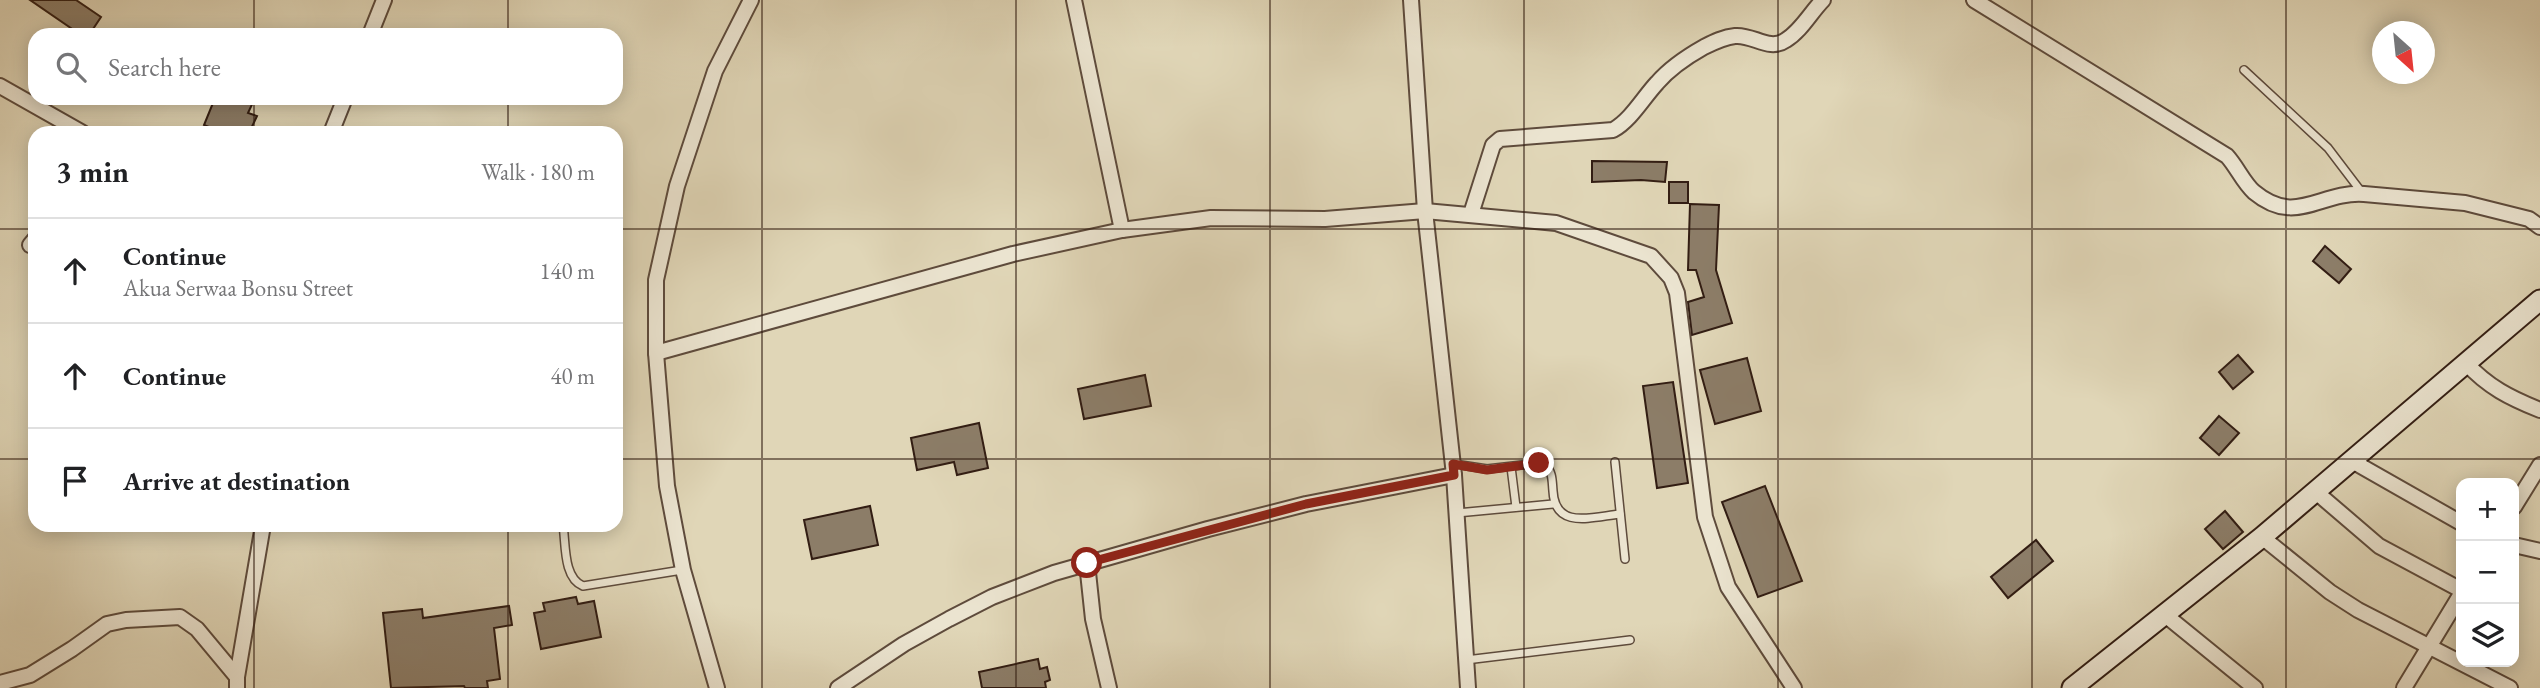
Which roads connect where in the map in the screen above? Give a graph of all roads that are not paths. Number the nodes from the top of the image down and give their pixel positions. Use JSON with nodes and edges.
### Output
{"nodes":[{"id":1,"x":384,"y":0,"type":"edge"},
{"id":2,"x":751,"y":0,"type":"edge"},
{"id":3,"x":1074,"y":0,"type":"edge"},
{"id":4,"x":1411,"y":0,"type":"edge"},
{"id":5,"x":1823,"y":0,"type":"edge"},
{"id":6,"x":1974,"y":0,"type":"edge"},
{"id":7,"x":373,"y":28,"type":"edge"},
{"id":8,"x":2244,"y":70,"type":"dead end"},
{"id":9,"x":0,"y":86,"type":"edge"},
{"id":10,"x":28,"y":102,"type":"edge"},
{"id":11,"x":34,"y":105,"type":"edge"},
{"id":12,"x":342,"y":105,"type":"edge"},
{"id":13,"x":71,"y":126,"type":"edge"},
{"id":14,"x":334,"y":126,"type":"edge"},
{"id":15,"x":2364,"y":194,"type":"junction"},
{"id":16,"x":1425,"y":211,"type":"junction"},
{"id":17,"x":1471,"y":214,"type":"junction"},
{"id":18,"x":2540,"y":227,"type":"edge"},
{"id":19,"x":1122,"y":230,"type":"junction"},
{"id":20,"x":2540,"y":300,"type":"edge"},
{"id":21,"x":656,"y":353,"type":"junction"},
{"id":22,"x":2466,"y":363,"type":"junction"},
{"id":23,"x":2540,"y":411,"type":"edge"},
{"id":24,"x":2352,"y":461,"type":"junction"},
{"id":25,"x":1615,"y":462,"type":"dead end"},
{"id":26,"x":2540,"y":464,"type":"edge"},
{"id":27,"x":1511,"y":467,"type":"junction"},
{"id":28,"x":1453,"y":470,"type":"junction"},
{"id":29,"x":2316,"y":492,"type":"junction"},
{"id":30,"x":2519,"y":499,"type":"edge"},
{"id":31,"x":1553,"y":504,"type":"junction"},
{"id":32,"x":1516,"y":507,"type":"junction"},
{"id":33,"x":1457,"y":513,"type":"junction"},
{"id":34,"x":1620,"y":514,"type":"junction"},
{"id":35,"x":2456,"y":520,"type":"edge"},
{"id":36,"x":262,"y":532,"type":"edge"},
{"id":37,"x":564,"y":532,"type":"edge"},
{"id":38,"x":2262,"y":537,"type":"junction"},
{"id":39,"x":2519,"y":546,"type":"edge"},
{"id":40,"x":2540,"y":551,"type":"edge"},
{"id":41,"x":1625,"y":559,"type":"dead end"},
{"id":42,"x":1087,"y":563,"type":"junction"},
{"id":43,"x":683,"y":570,"type":"junction"},
{"id":44,"x":2456,"y":589,"type":"edge"},
{"id":45,"x":2456,"y":601,"type":"edge"},
{"id":46,"x":2165,"y":614,"type":"junction"},
{"id":47,"x":1630,"y":640,"type":"dead end"},
{"id":48,"x":2430,"y":645,"type":"junction"},
{"id":49,"x":1466,"y":660,"type":"junction"},
{"id":50,"x":237,"y":682,"type":"edge"},
{"id":51,"x":0,"y":683,"type":"edge"},
{"id":52,"x":717,"y":688,"type":"edge"},
{"id":53,"x":838,"y":688,"type":"edge"},
{"id":54,"x":1109,"y":688,"type":"edge"},
{"id":55,"x":1468,"y":688,"type":"edge"},
{"id":56,"x":1794,"y":688,"type":"edge"},
{"id":57,"x":2072,"y":688,"type":"edge"},
{"id":58,"x":2255,"y":688,"type":"edge"},
{"id":59,"x":2404,"y":688,"type":"edge"},
{"id":60,"x":2510,"y":688,"type":"edge"}],
"edges":[{"from":1,"to":7,"type":"street"},
{"from":2,"to":21,"type":"street"},
{"from":3,"to":19,"type":"street"},
{"from":4,"to":16,"type":"street"},
{"from":5,"to":17,"type":"street"},
{"from":6,"to":15,"type":"street"},
{"from":8,"to":15,"type":"lane"},
{"from":9,"to":10,"type":"street"},
{"from":11,"to":13,"type":"street"},
{"from":12,"to":14,"type":"street"},
{"from":15,"to":18,"type":"street"},
{"from":16,"to":17,"type":"street"},
{"from":16,"to":19,"type":"street"},
{"from":16,"to":28,"type":"street"},
{"from":17,"to":56,"type":"street"},
{"from":19,"to":21,"type":"street"},
{"from":20,"to":22,"type":"street"},
{"from":21,"to":43,"type":"street"},
{"from":22,"to":23,"type":"street"},
{"from":22,"to":24,"type":"street"},
{"from":24,"to":29,"type":"street"},
{"from":24,"to":35,"type":"street"},
{"from":25,"to":34,"type":"lane"},
{"from":26,"to":30,"type":"street"},
{"from":27,"to":28,"type":"lane"},
{"from":27,"to":31,"type":"lane"},
{"from":27,"to":32,"type":"lane"},
{"from":28,"to":33,"type":"street"},
{"from":28,"to":42,"type":"street"},
{"from":29,"to":38,"type":"street"},
{"from":29,"to":44,"type":"street"},
{"from":31,"to":32,"type":"lane"},
{"from":31,"to":34,"type":"lane"},
{"from":32,"to":33,"type":"lane"},
{"from":33,"to":49,"type":"street"},
{"from":34,"to":41,"type":"lane"},
{"from":36,"to":50,"type":"street"},
{"from":37,"to":43,"type":"lane"},
{"from":38,"to":46,"type":"street"},
{"from":38,"to":48,"type":"street"},
{"from":39,"to":40,"type":"street"},
{"from":42,"to":53,"type":"street"},
{"from":42,"to":54,"type":"street"},
{"from":43,"to":52,"type":"street"},
{"from":45,"to":48,"type":"street"},
{"from":46,"to":57,"type":"street"},
{"from":46,"to":58,"type":"street"},
{"from":47,"to":49,"type":"lane"},
{"from":48,"to":59,"type":"street"},
{"from":48,"to":60,"type":"street"},
{"from":49,"to":55,"type":"street"},
{"from":50,"to":51,"type":"street"}]}
